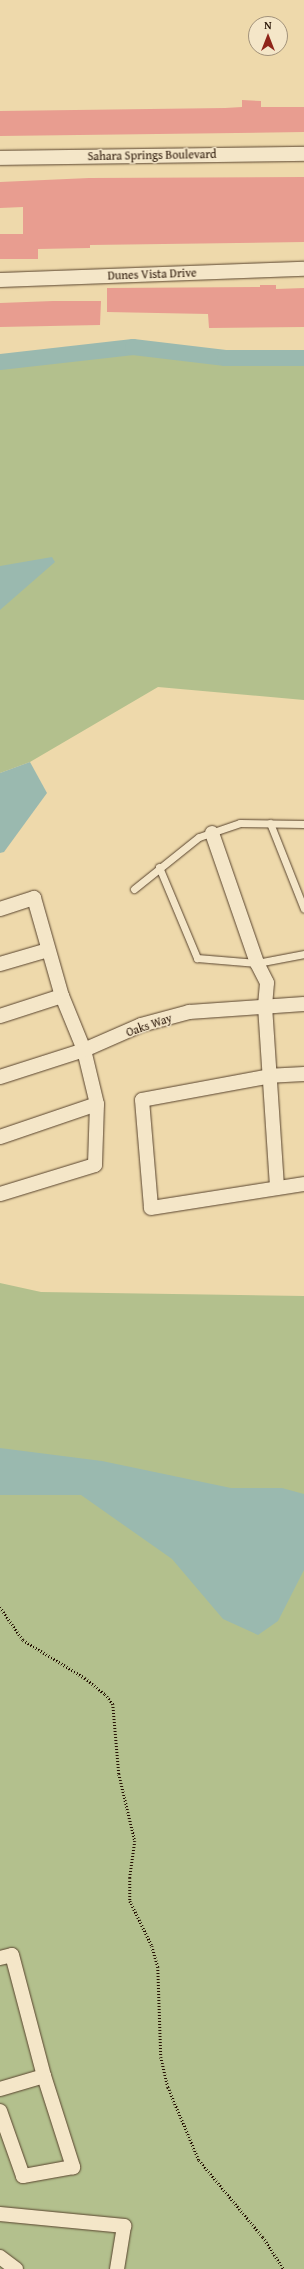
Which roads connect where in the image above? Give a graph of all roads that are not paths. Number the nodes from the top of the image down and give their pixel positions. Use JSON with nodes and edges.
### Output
{"nodes":[{"id":1,"x":304,"y":154,"type":"edge"},
{"id":2,"x":0,"y":158,"type":"edge"},
{"id":3,"x":304,"y":269,"type":"edge"},
{"id":4,"x":0,"y":280,"type":"edge"},
{"id":5,"x":270,"y":823,"type":"junction"},
{"id":6,"x":304,"y":824,"type":"edge"},
{"id":7,"x":212,"y":833,"type":"junction"},
{"id":8,"x":159,"y":867,"type":"junction"},
{"id":9,"x":134,"y":889,"type":"dead end"},
{"id":10,"x":0,"y":908,"type":"edge"},
{"id":11,"x":304,"y":909,"type":"edge"},
{"id":12,"x":48,"y":950,"type":"junction"},
{"id":13,"x":304,"y":954,"type":"edge"},
{"id":14,"x":257,"y":963,"type":"junction"},
{"id":15,"x":0,"y":964,"type":"edge"},
{"id":16,"x":62,"y":996,"type":"junction"},
{"id":17,"x":304,"y":1004,"type":"edge"},
{"id":18,"x":265,"y":1006,"type":"junction"},
{"id":19,"x":0,"y":1016,"type":"edge"},
{"id":20,"x":84,"y":1050,"type":"junction"},
{"id":21,"x":304,"y":1074,"type":"edge"},
{"id":22,"x":271,"y":1076,"type":"junction"},
{"id":23,"x":0,"y":1077,"type":"edge"},
{"id":24,"x":97,"y":1104,"type":"junction"},
{"id":25,"x":0,"y":1137,"type":"edge"},
{"id":26,"x":304,"y":1184,"type":"edge"},
{"id":27,"x":276,"y":1188,"type":"junction"},
{"id":28,"x":0,"y":1194,"type":"edge"},
{"id":29,"x":0,"y":1958,"type":"edge"},
{"id":30,"x":44,"y":2076,"type":"junction"},
{"id":31,"x":0,"y":2089,"type":"edge"},
{"id":32,"x":0,"y":2111,"type":"edge"},
{"id":33,"x":0,"y":2214,"type":"edge"},
{"id":34,"x":0,"y":2257,"type":"edge"},
{"id":35,"x":16,"y":2269,"type":"edge"},
{"id":36,"x":117,"y":2269,"type":"edge"}],
"edges":[{"from":1,"to":2,"type":"street","name":"Sahara Springs Boulevard"},
{"from":3,"to":4,"type":"street","name":"Dunes Vista Drive"},
{"from":5,"to":6,"type":"lane"},
{"from":5,"to":7,"type":"lane"},
{"from":5,"to":11,"type":"lane"},
{"from":7,"to":8,"type":"lane"},
{"from":7,"to":14,"type":"street"},
{"from":8,"to":9,"type":"lane"},
{"from":8,"to":14,"type":"lane"},
{"from":10,"to":12,"type":"street"},
{"from":12,"to":15,"type":"street"},
{"from":12,"to":16,"type":"street"},
{"from":13,"to":14,"type":"lane"},
{"from":14,"to":18,"type":"street"},
{"from":16,"to":19,"type":"street"},
{"from":16,"to":20,"type":"street"},
{"from":17,"to":18,"type":"street","name":"Oaks Way"},
{"from":18,"to":20,"type":"street","name":"Oaks Way"},
{"from":18,"to":22,"type":"street"},
{"from":20,"to":23,"type":"street","name":"Oaks Way"},
{"from":20,"to":24,"type":"street"},
{"from":21,"to":22,"type":"street"},
{"from":22,"to":27,"type":"street"},
{"from":22,"to":27,"type":"street"},
{"from":24,"to":25,"type":"street"},
{"from":24,"to":28,"type":"street"},
{"from":26,"to":27,"type":"street"},
{"from":29,"to":30,"type":"street"},
{"from":30,"to":31,"type":"street"},
{"from":30,"to":32,"type":"street"},
{"from":33,"to":36,"type":"street"},
{"from":34,"to":35,"type":"street"}]}
